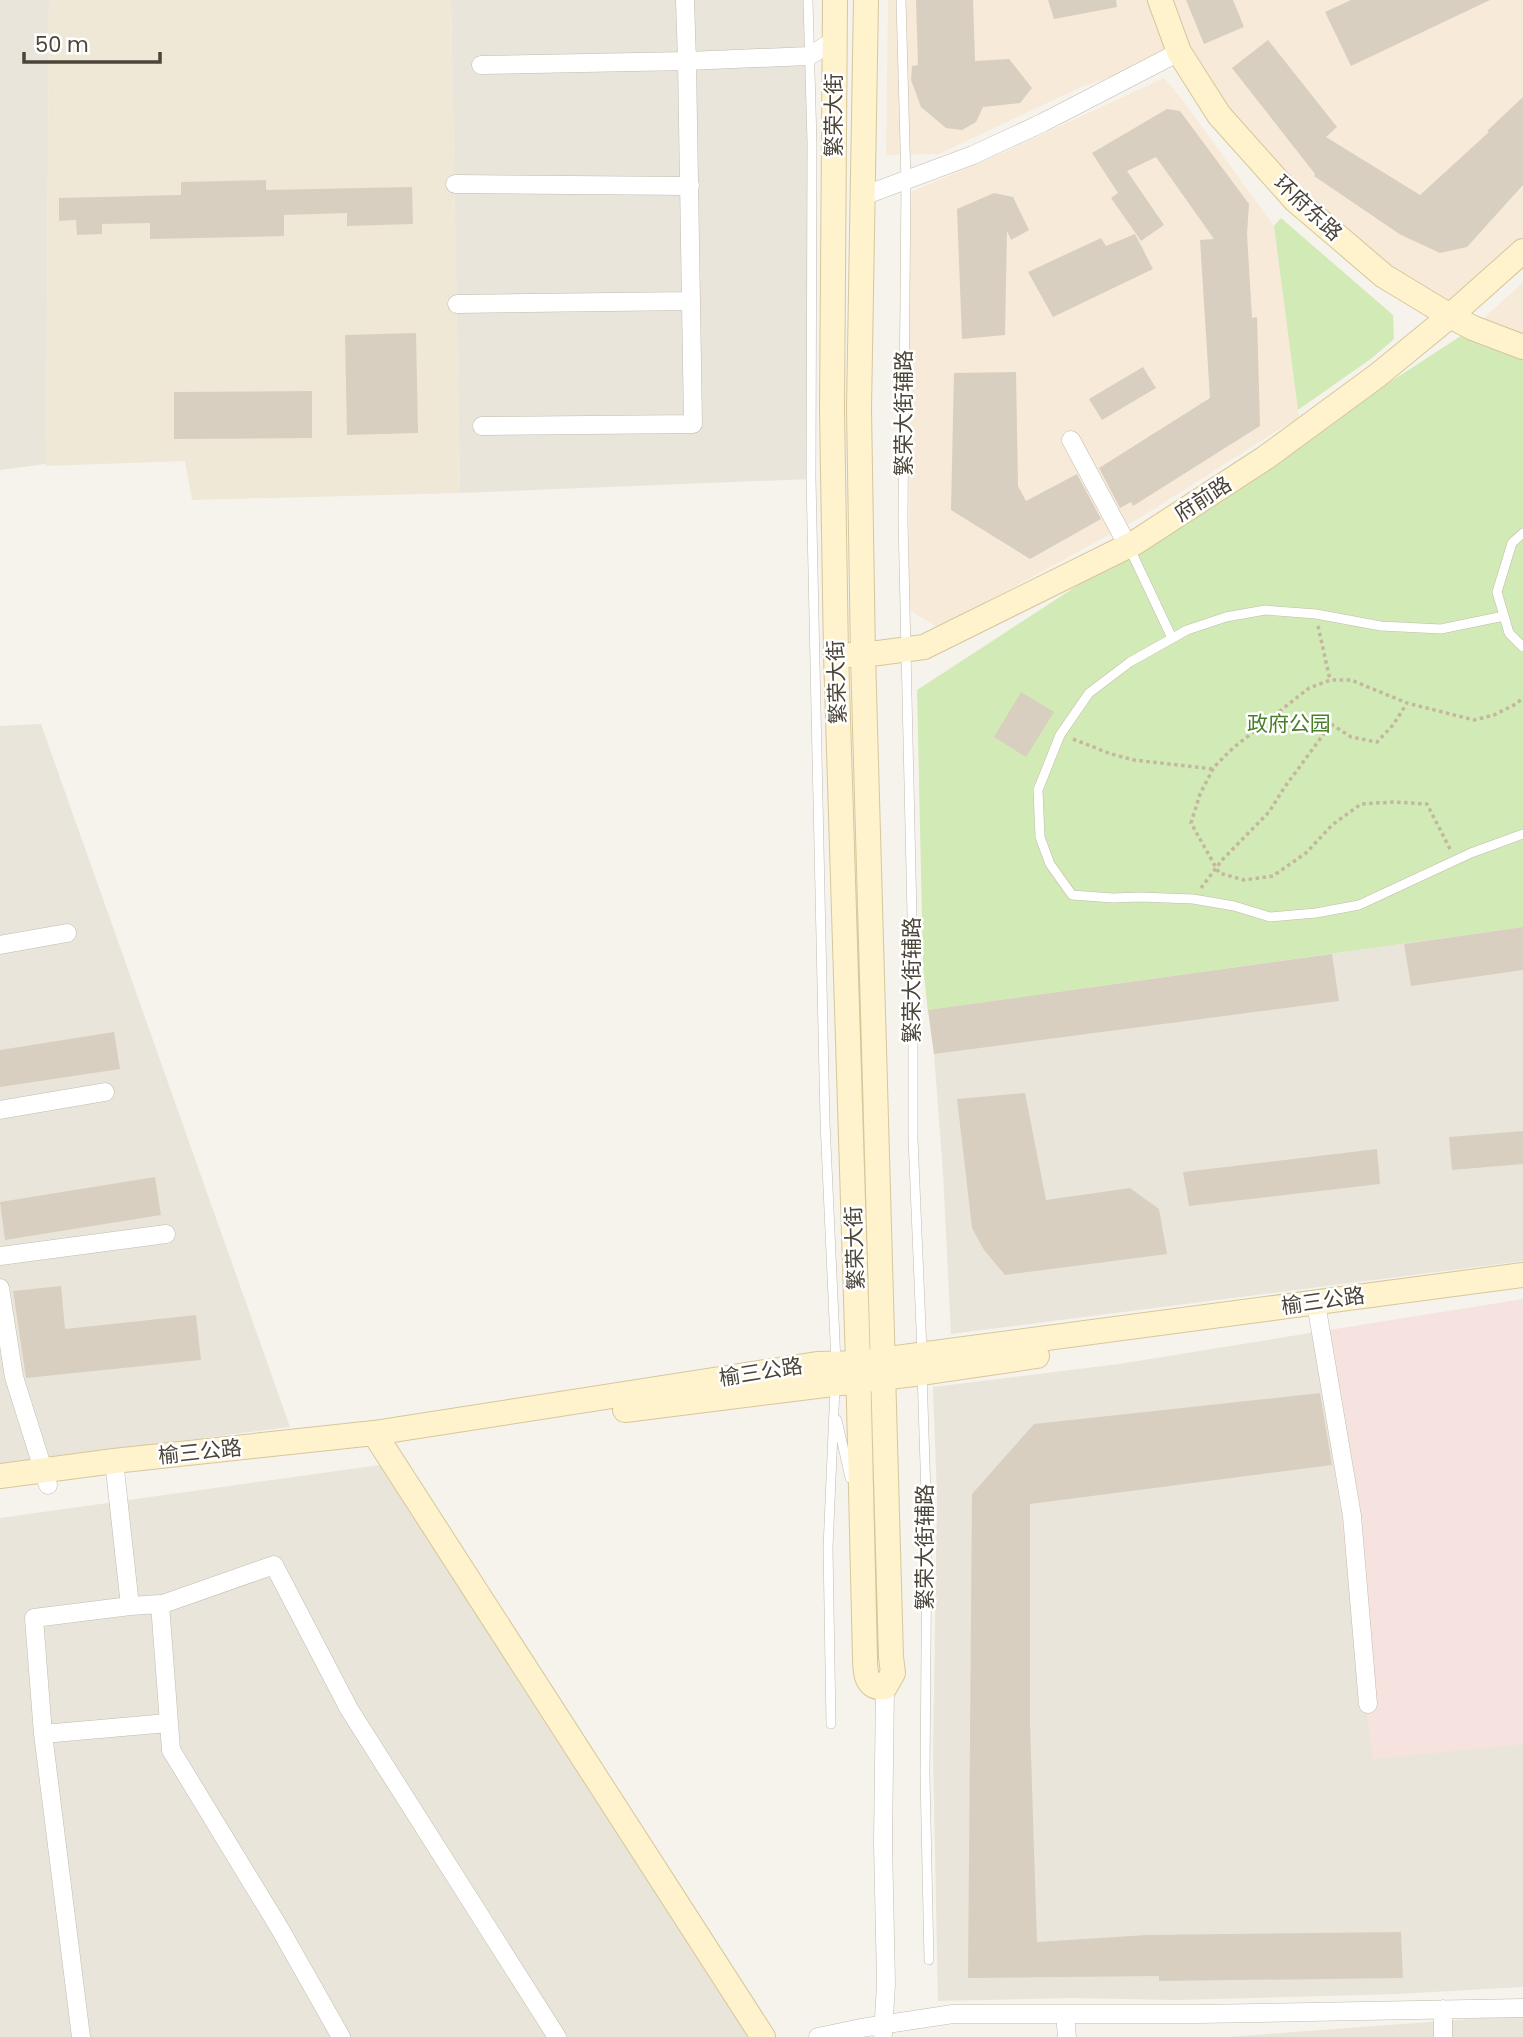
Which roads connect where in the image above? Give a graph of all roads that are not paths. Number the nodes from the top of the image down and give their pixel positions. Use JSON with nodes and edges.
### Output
{"nodes":[{"id":1,"x":685,"y":0,"type":"edge"},
{"id":2,"x":808,"y":0,"type":"edge"},
{"id":3,"x":835,"y":0,"type":"edge"},
{"id":4,"x":866,"y":0,"type":"edge"},
{"id":5,"x":901,"y":0,"type":"edge"},
{"id":6,"x":1160,"y":0,"type":"edge"},
{"id":7,"x":835,"y":40,"type":"junction"},
{"id":8,"x":1180,"y":52,"type":"junction"},
{"id":9,"x":809,"y":56,"type":"junction"},
{"id":10,"x":687,"y":61,"type":"junction"},
{"id":11,"x":481,"y":65,"type":"dead end"},
{"id":12,"x":906,"y":181,"type":"junction"},
{"id":13,"x":455,"y":184,"type":"dead end"},
{"id":14,"x":690,"y":186,"type":"junction"},
{"id":15,"x":863,"y":196,"type":"junction"},
{"id":16,"x":1523,"y":251,"type":"edge"},
{"id":17,"x":691,"y":301,"type":"junction"},
{"id":18,"x":457,"y":304,"type":"dead end"},
{"id":19,"x":1450,"y":316,"type":"junction"},
{"id":20,"x":1523,"y":346,"type":"edge"},
{"id":21,"x":482,"y":426,"type":"dead end"},
{"id":22,"x":1071,"y":440,"type":"dead end"},
{"id":23,"x":1523,"y":533,"type":"edge"},
{"id":24,"x":1128,"y":546,"type":"junction"},
{"id":25,"x":1504,"y":616,"type":"junction"},
{"id":26,"x":1171,"y":638,"type":"junction"},
{"id":27,"x":1523,"y":647,"type":"edge"},
{"id":28,"x":906,"y":650,"type":"junction"},
{"id":29,"x":836,"y":654,"type":"junction"},
{"id":30,"x":863,"y":655,"type":"junction"},
{"id":31,"x":1523,"y":834,"type":"edge"},
{"id":32,"x":67,"y":933,"type":"dead end"},
{"id":33,"x":0,"y":944,"type":"edge"},
{"id":34,"x":105,"y":1092,"type":"dead end"},
{"id":35,"x":0,"y":1110,"type":"edge"},
{"id":36,"x":166,"y":1234,"type":"dead end"},
{"id":37,"x":0,"y":1256,"type":"edge"},
{"id":38,"x":1523,"y":1275,"type":"edge"},
{"id":39,"x":1523,"y":1288,"type":"edge"},
{"id":40,"x":0,"y":1289,"type":"edge"},
{"id":41,"x":1318,"y":1315,"type":"junction"},
{"id":42,"x":922,"y":1364,"type":"junction"},
{"id":43,"x":859,"y":1371,"type":"junction"},
{"id":44,"x":834,"y":1408,"type":"junction"},
{"id":45,"x":378,"y":1438,"type":"junction"},
{"id":46,"x":115,"y":1469,"type":"junction"},
{"id":47,"x":0,"y":1476,"type":"edge"},
{"id":48,"x":46,"y":1478,"type":"junction"},
{"id":49,"x":0,"y":1492,"type":"edge"},
{"id":50,"x":862,"y":1526,"type":"junction"},
{"id":51,"x":160,"y":1605,"type":"junction"},
{"id":52,"x":130,"y":1606,"type":"junction"},
{"id":53,"x":885,"y":1687,"type":"junction"},
{"id":54,"x":1367,"y":1704,"type":"dead end"},
{"id":55,"x":167,"y":1723,"type":"junction"},
{"id":56,"x":831,"y":1724,"type":"dead end"},
{"id":57,"x":43,"y":1734,"type":"junction"},
{"id":58,"x":929,"y":1960,"type":"dead end"},
{"id":59,"x":1523,"y":2008,"type":"edge"},
{"id":60,"x":1443,"y":2009,"type":"junction"},
{"id":61,"x":1065,"y":2014,"type":"junction"},
{"id":62,"x":884,"y":2031,"type":"edge"},
{"id":63,"x":81,"y":2037,"type":"edge"},
{"id":64,"x":341,"y":2037,"type":"edge"},
{"id":65,"x":558,"y":2037,"type":"edge"},
{"id":66,"x":763,"y":2037,"type":"edge"},
{"id":67,"x":818,"y":2037,"type":"edge"},
{"id":68,"x":1067,"y":2037,"type":"edge"},
{"id":69,"x":1443,"y":2037,"type":"edge"}],
"edges":[{"from":1,"to":10,"type":"street"},
{"from":2,"to":9,"type":"lane"},
{"from":3,"to":7,"type":"main road","name":"繁荣大街"},
{"from":4,"to":15,"type":"main road","name":"繁荣大街"},
{"from":5,"to":12,"type":"lane","name":"繁荣大街辅路"},
{"from":6,"to":8,"type":"main road","name":"环府东路"},
{"from":7,"to":9,"type":"street"},
{"from":7,"to":29,"type":"main road","name":"繁荣大街"},
{"from":8,"to":12,"type":"street"},
{"from":8,"to":19,"type":"main road","name":"环府东路"},
{"from":9,"to":10,"type":"street"},
{"from":9,"to":43,"type":"lane"},
{"from":10,"to":11,"type":"street"},
{"from":10,"to":14,"type":"street"},
{"from":12,"to":15,"type":"street"},
{"from":12,"to":28,"type":"lane","name":"繁荣大街辅路"},
{"from":13,"to":14,"type":"street"},
{"from":14,"to":17,"type":"street"},
{"from":15,"to":30,"type":"main road","name":"繁荣大街"},
{"from":16,"to":19,"type":"main road","name":"府前路"},
{"from":17,"to":18,"type":"street"},
{"from":17,"to":21,"type":"street"},
{"from":19,"to":20,"type":"main road","name":"环府东路"},
{"from":19,"to":24,"type":"main road","name":"府前路"},
{"from":22,"to":24,"type":"street"},
{"from":23,"to":25,"type":"lane"},
{"from":24,"to":26,"type":"lane"},
{"from":24,"to":28,"type":"main road","name":"府前路"},
{"from":25,"to":26,"type":"lane"},
{"from":25,"to":27,"type":"lane"},
{"from":26,"to":31,"type":"lane"},
{"from":28,"to":30,"type":"main road","name":"府前路"},
{"from":28,"to":42,"type":"lane","name":"繁荣大街辅路"},
{"from":29,"to":30,"type":"main road","name":"府前路"},
{"from":29,"to":43,"type":"main road","name":"繁荣大街"},
{"from":30,"to":43,"type":"main road","name":"繁荣大街"},
{"from":32,"to":33,"type":"street"},
{"from":34,"to":35,"type":"street"},
{"from":36,"to":37,"type":"street"},
{"from":38,"to":42,"type":"main road","name":"榆三公路"},
{"from":39,"to":41,"type":"main road","name":"榆三公路"},
{"from":40,"to":48,"type":"street"},
{"from":41,"to":42,"type":"main road","name":"榆三公路"},
{"from":41,"to":54,"type":"street"},
{"from":42,"to":43,"type":"main road","name":"榆三公路"},
{"from":42,"to":58,"type":"lane","name":"繁荣大街辅路"},
{"from":43,"to":44,"type":"lane"},
{"from":43,"to":45,"type":"main road","name":"榆三公路"},
{"from":43,"to":50,"type":"main road"},
{"from":43,"to":53,"type":"main road"},
{"from":44,"to":50,"type":"lane"},
{"from":44,"to":56,"type":"lane"},
{"from":45,"to":46,"type":"main road","name":"榆三公路"},
{"from":45,"to":66,"type":"main road"},
{"from":46,"to":48,"type":"main road","name":"榆三公路"},
{"from":46,"to":52,"type":"street"},
{"from":47,"to":48,"type":"main road","name":"榆三公路"},
{"from":48,"to":49,"type":"main road","name":"榆三公路"},
{"from":50,"to":53,"type":"main road"},
{"from":51,"to":52,"type":"street"},
{"from":51,"to":55,"type":"street"},
{"from":51,"to":65,"type":"street"},
{"from":52,"to":57,"type":"street"},
{"from":53,"to":62,"type":"street"},
{"from":55,"to":57,"type":"street"},
{"from":55,"to":64,"type":"street"},
{"from":57,"to":63,"type":"street"},
{"from":59,"to":60,"type":"street"},
{"from":60,"to":61,"type":"street"},
{"from":60,"to":69,"type":"street"},
{"from":61,"to":62,"type":"street"},
{"from":61,"to":68,"type":"street"},
{"from":62,"to":67,"type":"street"}]}
